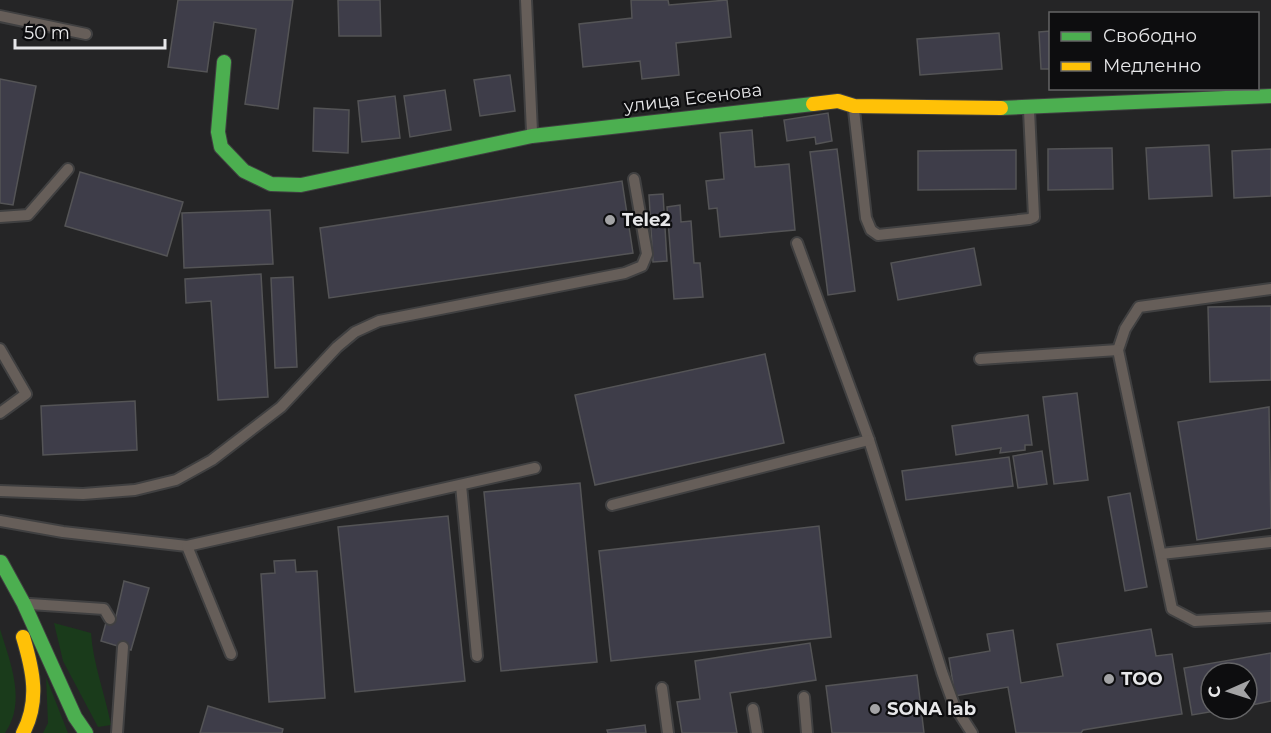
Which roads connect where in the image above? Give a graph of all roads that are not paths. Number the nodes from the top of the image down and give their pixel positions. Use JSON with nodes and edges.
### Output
{"nodes":[{"id":1,"x":525,"y":0,"type":"edge"},
{"id":2,"x":0,"y":16,"type":"edge"},
{"id":3,"x":86,"y":34,"type":"dead end"},
{"id":4,"x":224,"y":62,"type":"dead end"},
{"id":5,"x":1271,"y":96,"type":"edge"},
{"id":6,"x":854,"y":106,"type":"junction"},
{"id":7,"x":1028,"y":108,"type":"junction"},
{"id":8,"x":532,"y":136,"type":"junction"},
{"id":9,"x":68,"y":169,"type":"dead end"},
{"id":10,"x":634,"y":179,"type":"dead end"},
{"id":11,"x":0,"y":217,"type":"edge"},
{"id":12,"x":797,"y":243,"type":"dead end"},
{"id":13,"x":1271,"y":289,"type":"edge"},
{"id":14,"x":0,"y":349,"type":"edge"},
{"id":15,"x":1118,"y":350,"type":"junction"},
{"id":16,"x":980,"y":359,"type":"dead end"},
{"id":17,"x":0,"y":413,"type":"edge"},
{"id":18,"x":869,"y":440,"type":"junction"},
{"id":19,"x":535,"y":468,"type":"dead end"},
{"id":20,"x":461,"y":485,"type":"junction"},
{"id":21,"x":0,"y":491,"type":"edge"},
{"id":22,"x":612,"y":505,"type":"dead end"},
{"id":23,"x":0,"y":521,"type":"edge"},
{"id":24,"x":1271,"y":542,"type":"edge"},
{"id":25,"x":187,"y":546,"type":"junction"},
{"id":26,"x":1161,"y":554,"type":"junction"},
{"id":27,"x":0,"y":560,"type":"edge"},
{"id":28,"x":24,"y":604,"type":"junction"},
{"id":29,"x":1271,"y":617,"type":"edge"},
{"id":30,"x":110,"y":620,"type":"dead end"},
{"id":31,"x":123,"y":648,"type":"dead end"},
{"id":32,"x":231,"y":654,"type":"dead end"},
{"id":33,"x":477,"y":656,"type":"dead end"},
{"id":34,"x":662,"y":688,"type":"dead end"},
{"id":35,"x":804,"y":697,"type":"dead end"},
{"id":36,"x":753,"y":709,"type":"dead end"},
{"id":37,"x":23,"y":733,"type":"edge"},
{"id":38,"x":86,"y":733,"type":"edge"},
{"id":39,"x":117,"y":733,"type":"edge"},
{"id":40,"x":668,"y":733,"type":"edge"},
{"id":41,"x":757,"y":733,"type":"edge"},
{"id":42,"x":807,"y":733,"type":"edge"},
{"id":43,"x":972,"y":733,"type":"edge"}],
"edges":[{"from":1,"to":8,"type":"lane"},
{"from":2,"to":3,"type":"lane"},
{"from":4,"to":8,"type":"street","name":"улица Есенова"},
{"from":5,"to":7,"type":"street","name":"улица Есенова"},
{"from":6,"to":7,"type":"street","name":"улица Есенова"},
{"from":6,"to":7,"type":"lane"},
{"from":6,"to":8,"type":"street","name":"улица Есенова"},
{"from":9,"to":11,"type":"lane"},
{"from":10,"to":21,"type":"lane"},
{"from":12,"to":18,"type":"lane"},
{"from":13,"to":15,"type":"lane"},
{"from":14,"to":17,"type":"lane"},
{"from":15,"to":16,"type":"lane"},
{"from":15,"to":26,"type":"lane"},
{"from":18,"to":22,"type":"lane"},
{"from":18,"to":43,"type":"lane"},
{"from":19,"to":20,"type":"lane"},
{"from":20,"to":25,"type":"lane"},
{"from":20,"to":33,"type":"lane"},
{"from":23,"to":25,"type":"lane"},
{"from":24,"to":26,"type":"lane"},
{"from":25,"to":32,"type":"lane"},
{"from":26,"to":29,"type":"lane"},
{"from":27,"to":28,"type":"street"},
{"from":27,"to":37,"type":"street"},
{"from":28,"to":30,"type":"lane"},
{"from":28,"to":38,"type":"street"},
{"from":31,"to":39,"type":"lane"},
{"from":34,"to":40,"type":"lane"},
{"from":35,"to":42,"type":"lane"},
{"from":36,"to":41,"type":"lane"}]}
